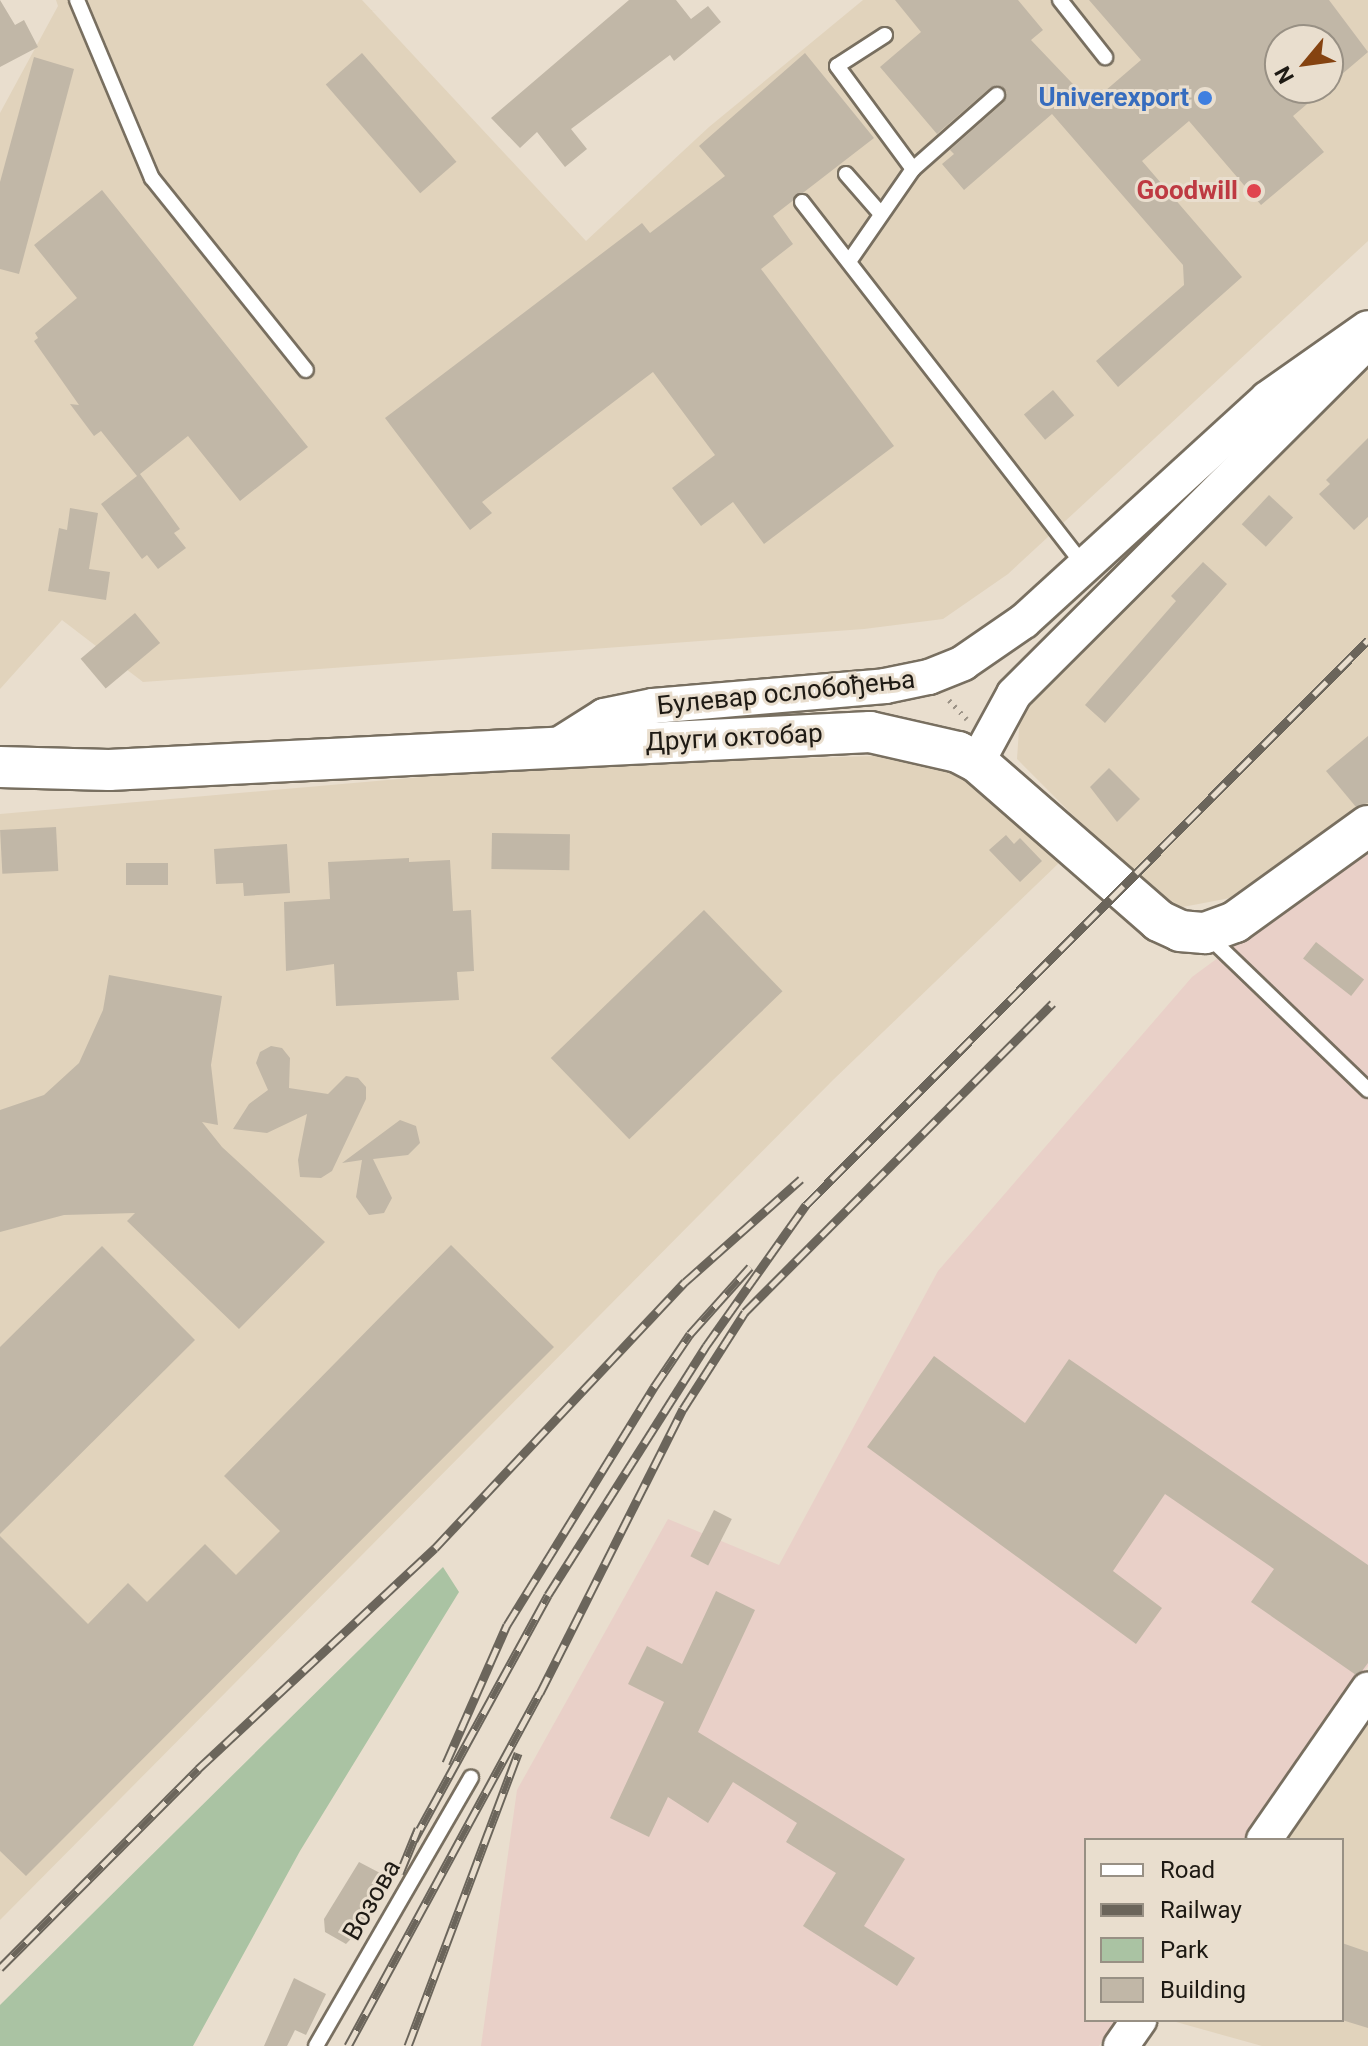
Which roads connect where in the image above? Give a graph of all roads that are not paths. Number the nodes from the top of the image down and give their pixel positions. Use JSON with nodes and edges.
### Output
{"nodes":[{"id":1,"x":77,"y":0,"type":"edge"},
{"id":2,"x":1060,"y":0,"type":"edge"},
{"id":3,"x":885,"y":35,"type":"dead end"},
{"id":4,"x":1105,"y":57,"type":"dead end"},
{"id":5,"x":997,"y":95,"type":"dead end"},
{"id":6,"x":913,"y":169,"type":"junction"},
{"id":7,"x":846,"y":174,"type":"dead end"},
{"id":8,"x":802,"y":202,"type":"dead end"},
{"id":9,"x":880,"y":213,"type":"junction"},
{"id":10,"x":850,"y":260,"type":"junction"},
{"id":11,"x":1368,"y":328,"type":"edge"},
{"id":12,"x":1368,"y":338,"type":"edge"},
{"id":13,"x":306,"y":370,"type":"dead end"},
{"id":14,"x":1304,"y":372,"type":"junction"},
{"id":15,"x":1225,"y":435,"type":"junction"},
{"id":16,"x":1269,"y":444,"type":"junction"},
{"id":17,"x":1084,"y":566,"type":"junction"},
{"id":18,"x":555,"y":747,"type":"junction"},
{"id":19,"x":982,"y":751,"type":"junction"},
{"id":20,"x":0,"y":767,"type":"edge"},
{"id":21,"x":1368,"y":826,"type":"edge"},
{"id":22,"x":1205,"y":933,"type":"junction"},
{"id":23,"x":1368,"y":1090,"type":"edge"},
{"id":24,"x":1368,"y":1690,"type":"edge"},
{"id":25,"x":471,"y":1778,"type":"dead end"},
{"id":26,"x":1265,"y":1838,"type":"edge"},
{"id":27,"x":1138,"y":2022,"type":"edge"},
{"id":28,"x":316,"y":2046,"type":"edge"},
{"id":29,"x":1121,"y":2046,"type":"edge"}],
"edges":[{"from":1,"to":13,"type":"lane"},
{"from":2,"to":4,"type":"lane"},
{"from":3,"to":6,"type":"lane"},
{"from":5,"to":6,"type":"lane"},
{"from":6,"to":9,"type":"lane"},
{"from":7,"to":9,"type":"lane"},
{"from":8,"to":10,"type":"lane"},
{"from":9,"to":10,"type":"lane"},
{"from":10,"to":17,"type":"lane"},
{"from":11,"to":14,"type":"street","name":"Булевар ослобођења"},
{"from":12,"to":16,"type":"street"},
{"from":14,"to":15,"type":"street","name":"Булевар ослобођења"},
{"from":14,"to":16,"type":"street"},
{"from":15,"to":16,"type":"street"},
{"from":15,"to":17,"type":"street","name":"Булевар ослобођења"},
{"from":16,"to":19,"type":"street"},
{"from":17,"to":18,"type":"street","name":"Булевар ослобођења"},
{"from":18,"to":19,"type":"main road","name":"Други октобар"},
{"from":18,"to":20,"type":"main road","name":"Други октобар"},
{"from":19,"to":22,"type":"main road","name":"Други октобар"},
{"from":21,"to":22,"type":"main road"},
{"from":22,"to":23,"type":"lane"},
{"from":24,"to":26,"type":"street"},
{"from":25,"to":28,"type":"lane","name":"Возова"},
{"from":27,"to":29,"type":"street"}]}
